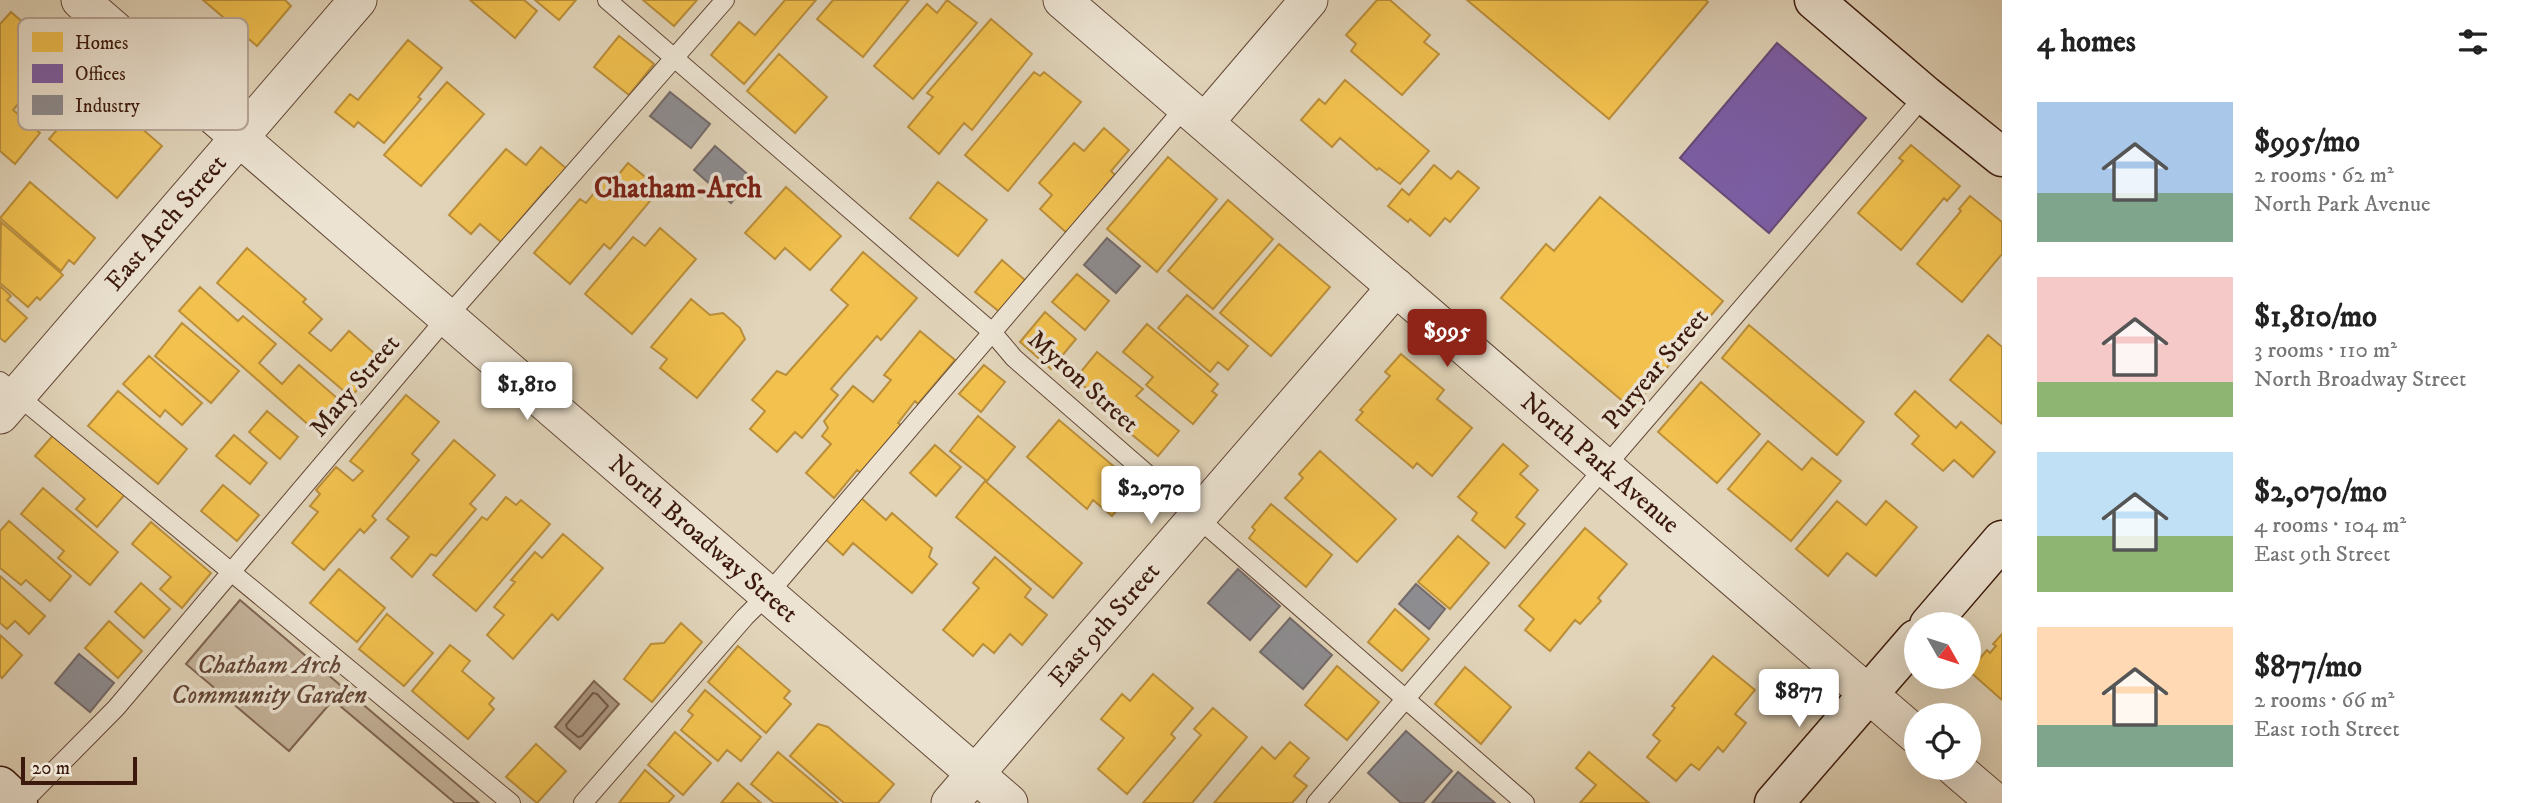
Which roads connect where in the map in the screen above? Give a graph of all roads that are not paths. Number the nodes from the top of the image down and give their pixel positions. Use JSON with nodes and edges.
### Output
{"nodes":[{"id":1,"x":80,"y":0,"type":"edge"},
{"id":2,"x":358,"y":0,"type":"edge"},
{"id":3,"x":607,"y":0,"type":"edge"},
{"id":4,"x":725,"y":0,"type":"edge"},
{"id":5,"x":1309,"y":0,"type":"edge"},
{"id":6,"x":1814,"y":0,"type":"edge"},
{"id":7,"x":1071,"y":3,"type":"edge"},
{"id":8,"x":101,"y":18,"type":"edge"},
{"id":9,"x":675,"y":58,"type":"junction"},
{"id":10,"x":1925,"y":95,"type":"junction"},
{"id":11,"x":1195,"y":114,"type":"junction"},
{"id":12,"x":248,"y":129,"type":"edge"},
{"id":13,"x":231,"y":130,"type":"edge"},
{"id":14,"x":247,"y":130,"type":"edge"},
{"id":15,"x":240,"y":138,"type":"junction"},
{"id":16,"x":2002,"y":157,"type":"edge"},
{"id":17,"x":1396,"y":287,"type":"junction"},
{"id":18,"x":448,"y":316,"type":"junction"},
{"id":19,"x":992,"y":332,"type":"junction"},
{"id":20,"x":5,"y":397,"type":"edge"},
{"id":21,"x":1606,"y":468,"type":"junction"},
{"id":22,"x":1197,"y":516,"type":"junction"},
{"id":23,"x":2002,"y":540,"type":"edge"},
{"id":24,"x":231,"y":572,"type":"junction"},
{"id":25,"x":768,"y":594,"type":"junction"},
{"id":26,"x":1940,"y":612,"type":"edge"},
{"id":27,"x":1904,"y":653,"type":"edge"},
{"id":28,"x":1868,"y":695,"type":"junction"},
{"id":29,"x":1407,"y":698,"type":"junction"},
{"id":30,"x":1904,"y":725,"type":"edge"},
{"id":31,"x":975,"y":774,"type":"junction"},
{"id":32,"x":1969,"y":780,"type":"edge"},
{"id":33,"x":0,"y":786,"type":"edge"},
{"id":34,"x":20,"y":803,"type":"edge"},
{"id":35,"x":511,"y":803,"type":"edge"},
{"id":36,"x":583,"y":803,"type":"edge"},
{"id":37,"x":950,"y":803,"type":"edge"},
{"id":38,"x":1009,"y":803,"type":"edge"},
{"id":39,"x":1316,"y":803,"type":"edge"},
{"id":40,"x":1525,"y":803,"type":"edge"},
{"id":41,"x":1774,"y":803,"type":"edge"},
{"id":42,"x":1996,"y":803,"type":"edge"}],
"edges":[{"from":1,"to":8,"type":"street","name":"North Broadway Street"},
{"from":2,"to":12,"type":"street","name":"East Arch Street"},
{"from":3,"to":9,"type":"lane","name":"Myron Street"},
{"from":4,"to":9,"type":"lane","name":"Mary Street"},
{"from":5,"to":11,"type":"street"},
{"from":6,"to":10,"type":"main road"},
{"from":7,"to":11,"type":"street","name":"North Park Avenue"},
{"from":9,"to":18,"type":"lane","name":"Mary Street"},
{"from":9,"to":19,"type":"lane","name":"Myron Street"},
{"from":10,"to":16,"type":"main road"},
{"from":10,"to":21,"type":"lane","name":"Puryear Street"},
{"from":11,"to":17,"type":"street","name":"North Park Avenue"},
{"from":11,"to":19,"type":"lane"},
{"from":13,"to":15,"type":"street","name":"North Broadway Street"},
{"from":14,"to":15,"type":"street","name":"East Arch Street"},
{"from":15,"to":18,"type":"street","name":"North Broadway Street"},
{"from":15,"to":20,"type":"street","name":"East Arch Street"},
{"from":17,"to":21,"type":"street","name":"North Park Avenue"},
{"from":17,"to":22,"type":"street","name":"East 9th Street"},
{"from":18,"to":24,"type":"lane","name":"Mary Street"},
{"from":18,"to":25,"type":"street","name":"North Broadway Street"},
{"from":19,"to":22,"type":"lane","name":"Myron Street"},
{"from":19,"to":25,"type":"lane"},
{"from":20,"to":24,"type":"lane"},
{"from":21,"to":28,"type":"street","name":"North Park Avenue"},
{"from":21,"to":29,"type":"lane","name":"Puryear Street"},
{"from":22,"to":29,"type":"lane","name":"Myron Street"},
{"from":22,"to":31,"type":"street","name":"East 9th Street"},
{"from":23,"to":26,"type":"main road"},
{"from":24,"to":34,"type":"lane","name":"Mary Street"},
{"from":24,"to":35,"type":"lane"},
{"from":25,"to":31,"type":"street","name":"North Broadway Street"},
{"from":25,"to":36,"type":"lane"},
{"from":27,"to":28,"type":"main road"},
{"from":28,"to":30,"type":"street","name":"North Park Avenue"},
{"from":28,"to":41,"type":"main road"},
{"from":29,"to":39,"type":"lane","name":"Puryear Street"},
{"from":29,"to":40,"type":"lane","name":"Myron Street"},
{"from":31,"to":37,"type":"street","name":"East 9th Street"},
{"from":31,"to":38,"type":"street","name":"North Broadway Street"},
{"from":32,"to":42,"type":"street"},
{"from":33,"to":34,"type":"main road"}]}
